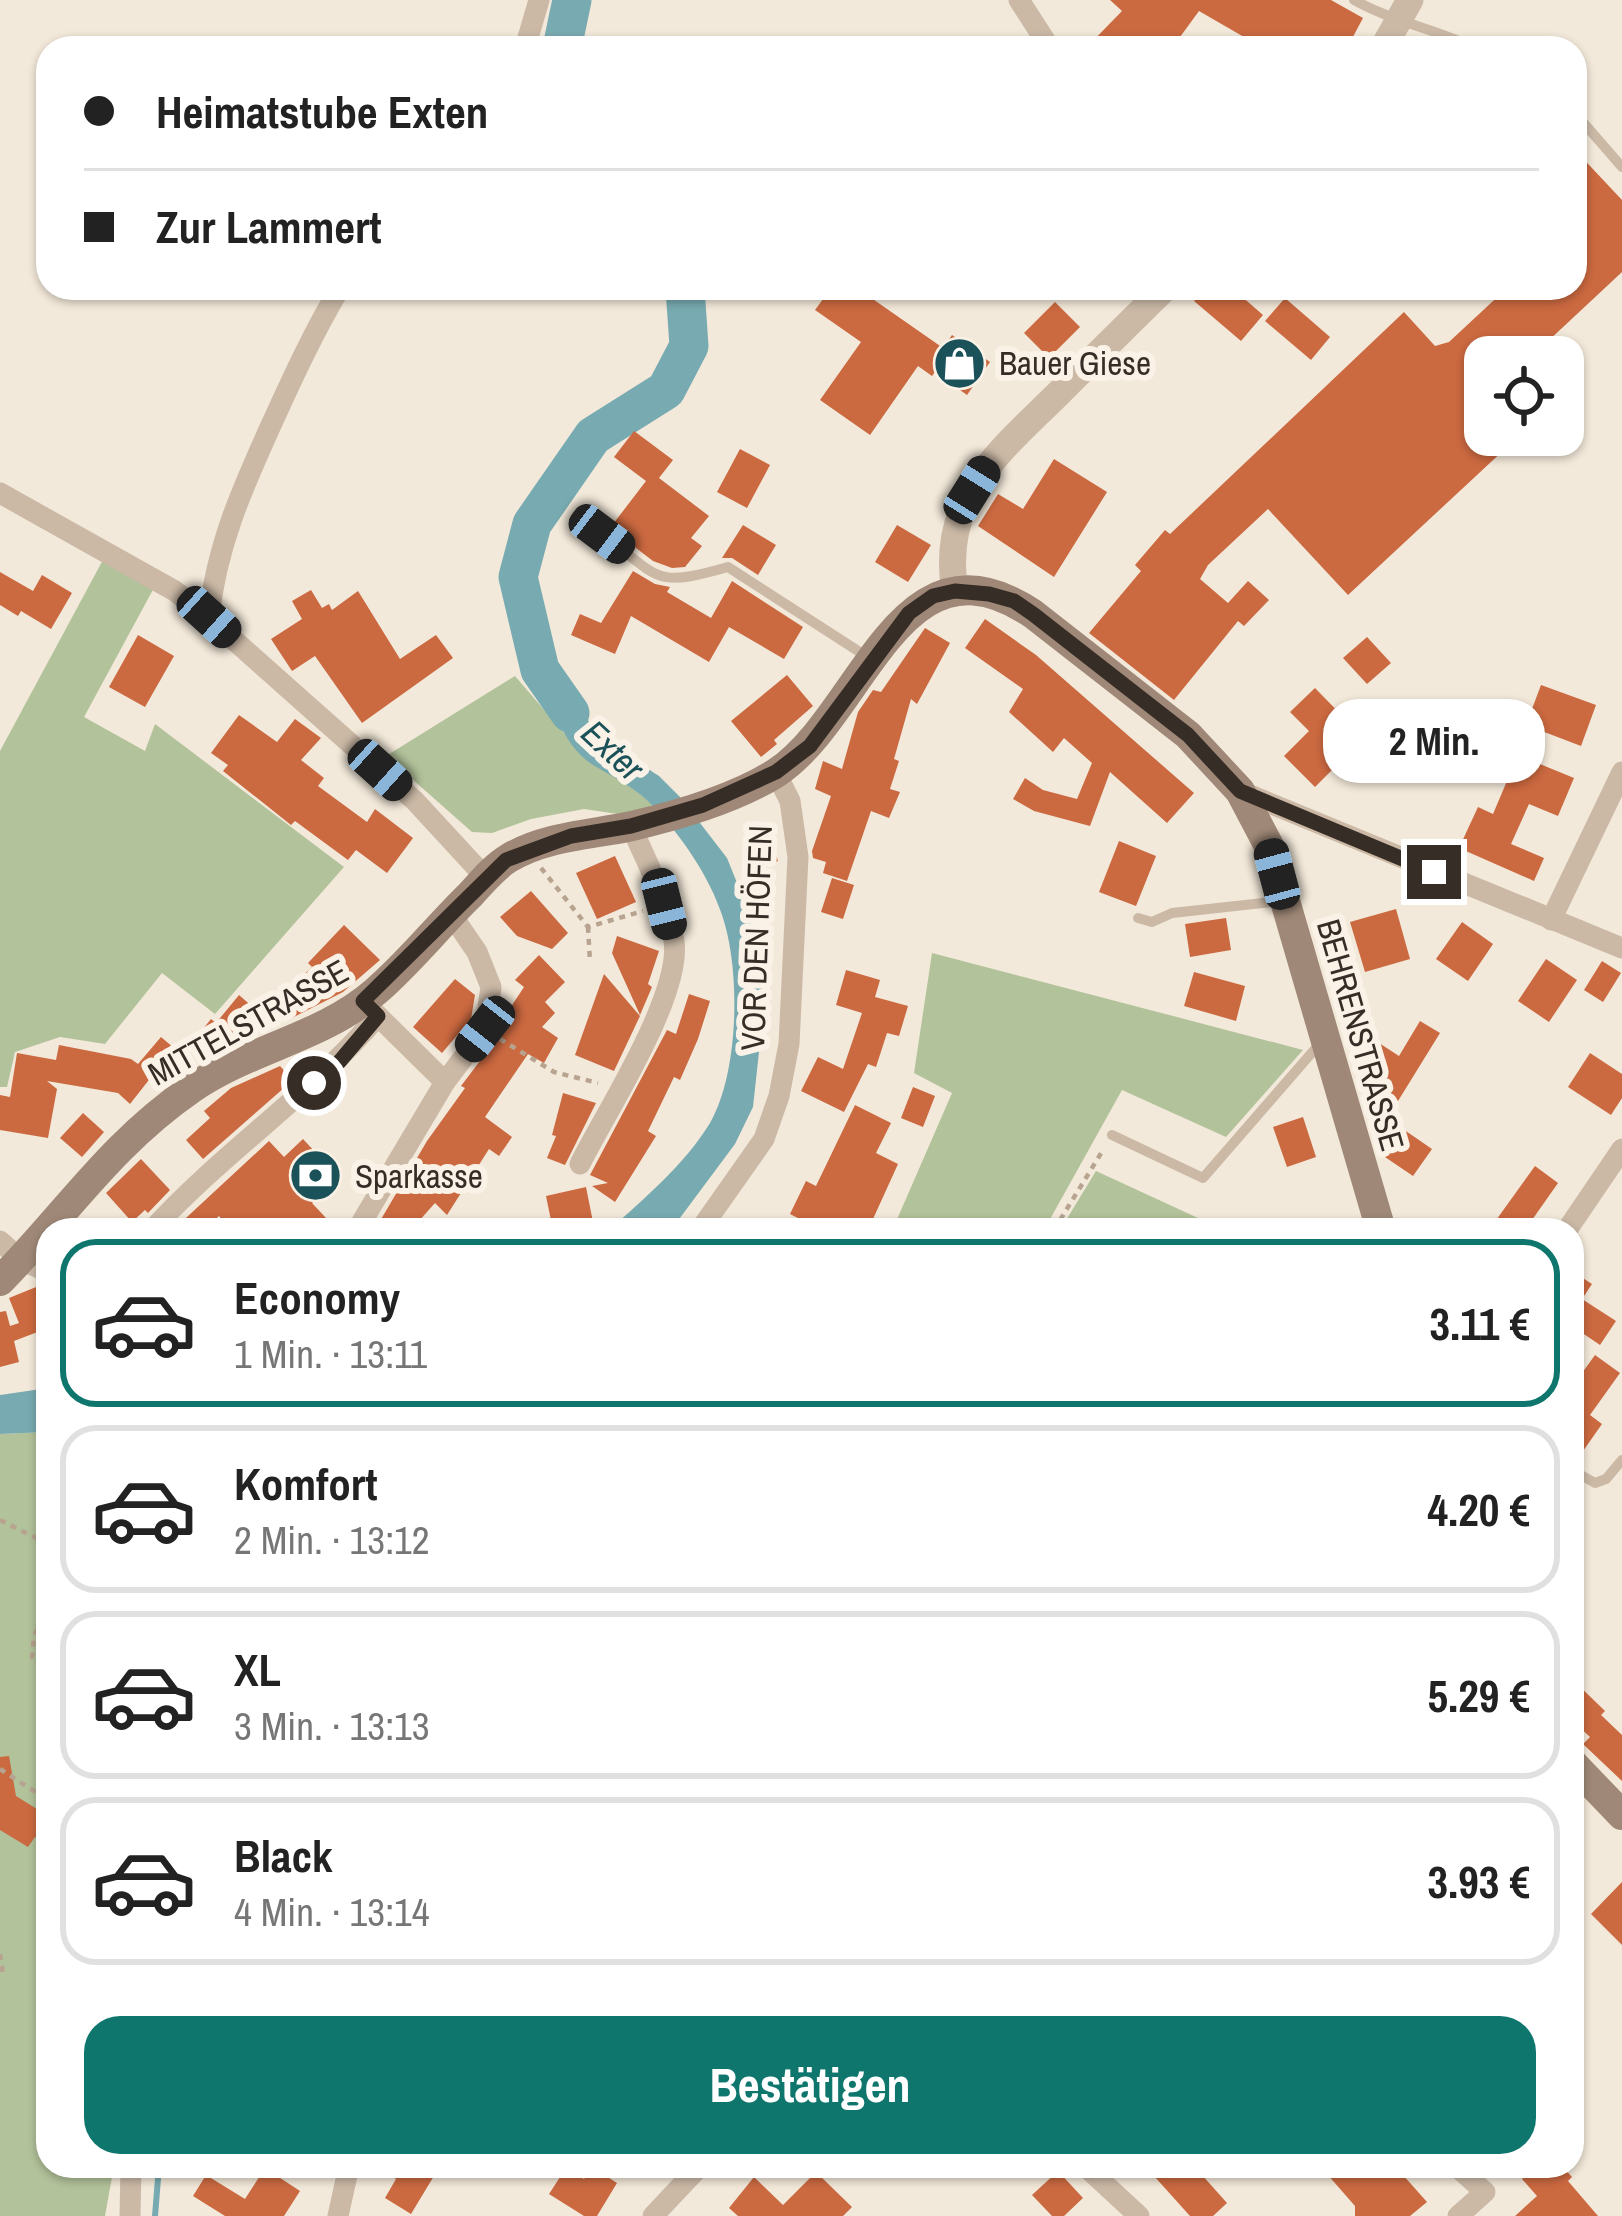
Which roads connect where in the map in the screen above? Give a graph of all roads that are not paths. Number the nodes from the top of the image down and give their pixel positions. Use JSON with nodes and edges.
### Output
{"nodes":[{"id":1,"x":539,"y":0,"type":"edge"},
{"id":2,"x":1019,"y":0,"type":"edge"},
{"id":3,"x":1354,"y":0,"type":"edge"},
{"id":4,"x":1402,"y":6,"type":"edge"},
{"id":5,"x":528,"y":36,"type":"edge"},
{"id":6,"x":1042,"y":36,"type":"edge"},
{"id":7,"x":1388,"y":36,"type":"edge"},
{"id":8,"x":1451,"y":36,"type":"edge"},
{"id":9,"x":1587,"y":127,"type":"edge"},
{"id":10,"x":1622,"y":167,"type":"edge"},
{"id":11,"x":334,"y":300,"type":"edge"},
{"id":12,"x":1145,"y":300,"type":"edge"},
{"id":13,"x":0,"y":493,"type":"edge"},
{"id":14,"x":602,"y":534,"type":"dead end"},
{"id":15,"x":955,"y":591,"type":"junction"},
{"id":16,"x":209,"y":617,"type":"junction"},
{"id":17,"x":871,"y":659,"type":"junction"},
{"id":18,"x":776,"y":772,"type":"junction"},
{"id":19,"x":1622,"y":772,"type":"edge"},
{"id":20,"x":1240,"y":791,"type":"junction"},
{"id":21,"x":633,"y":826,"type":"junction"},
{"id":22,"x":486,"y":878,"type":"junction"},
{"id":23,"x":1285,"y":901,"type":"junction"},
{"id":24,"x":451,"y":914,"type":"junction"},
{"id":25,"x":1138,"y":918,"type":"dead end"},
{"id":26,"x":1551,"y":920,"type":"junction"},
{"id":27,"x":1622,"y":948,"type":"edge"},
{"id":28,"x":370,"y":1009,"type":"junction"},
{"id":29,"x":1324,"y":1038,"type":"junction"},
{"id":30,"x":445,"y":1082,"type":"junction"},
{"id":31,"x":1112,"y":1135,"type":"road end"},
{"id":32,"x":1622,"y":1149,"type":"edge"},
{"id":33,"x":580,"y":1164,"type":"dead end"},
{"id":34,"x":55,"y":1218,"type":"edge"},
{"id":35,"x":163,"y":1218,"type":"edge"},
{"id":36,"x":363,"y":1218,"type":"edge"},
{"id":37,"x":708,"y":1218,"type":"edge"},
{"id":38,"x":1377,"y":1218,"type":"edge"},
{"id":39,"x":1576,"y":1218,"type":"edge"},
{"id":40,"x":1622,"y":1460,"type":"edge"},
{"id":41,"x":1584,"y":1477,"type":"edge"},
{"id":42,"x":1584,"y":1775,"type":"edge"},
{"id":43,"x":1622,"y":1815,"type":"edge"},
{"id":44,"x":130,"y":2178,"type":"edge"},
{"id":45,"x":346,"y":2178,"type":"edge"},
{"id":46,"x":688,"y":2178,"type":"edge"},
{"id":47,"x":1097,"y":2178,"type":"edge"},
{"id":48,"x":1469,"y":2178,"type":"edge"},
{"id":49,"x":668,"y":2199,"type":"junction"},
{"id":50,"x":130,"y":2216,"type":"edge"},
{"id":51,"x":338,"y":2216,"type":"edge"},
{"id":52,"x":652,"y":2216,"type":"edge"},
{"id":53,"x":688,"y":2216,"type":"edge"},
{"id":54,"x":1139,"y":2216,"type":"edge"},
{"id":55,"x":1458,"y":2216,"type":"edge"}],
"edges":[{"from":1,"to":5,"type":"street"},
{"from":2,"to":6,"type":"street"},
{"from":3,"to":4,"type":"lane"},
{"from":4,"to":7,"type":"street"},
{"from":4,"to":8,"type":"lane"},
{"from":9,"to":10,"type":"lane"},
{"from":11,"to":16,"type":"street"},
{"from":12,"to":15,"type":"street"},
{"from":13,"to":16,"type":"street"},
{"from":14,"to":17,"type":"lane"},
{"from":15,"to":17,"type":"main road","name":"MITTELSTRASSE"},
{"from":15,"to":20,"type":"main road","name":"BEHRENSTRASSE"},
{"from":16,"to":22,"type":"street"},
{"from":17,"to":18,"type":"main road","name":"MITTELSTRASSE"},
{"from":18,"to":21,"type":"main road","name":"MITTELSTRASSE"},
{"from":18,"to":37,"type":"street","name":"VOR DEN HÖFEN"},
{"from":19,"to":26,"type":"street"},
{"from":20,"to":23,"type":"main road","name":"BEHRENSTRASSE"},
{"from":20,"to":26,"type":"street"},
{"from":21,"to":22,"type":"main road","name":"MITTELSTRASSE"},
{"from":21,"to":33,"type":"street"},
{"from":22,"to":24,"type":"main road","name":"MITTELSTRASSE"},
{"from":23,"to":25,"type":"lane"},
{"from":23,"to":29,"type":"main road","name":"BEHRENSTRASSE"},
{"from":24,"to":28,"type":"main road","name":"MITTELSTRASSE"},
{"from":24,"to":30,"type":"street"},
{"from":26,"to":27,"type":"street"},
{"from":28,"to":30,"type":"street"},
{"from":28,"to":34,"type":"main road","name":"MITTELSTRASSE"},
{"from":28,"to":35,"type":"street"},
{"from":29,"to":31,"type":"lane"},
{"from":29,"to":38,"type":"main road","name":"BEHRENSTRASSE"},
{"from":30,"to":36,"type":"street"},
{"from":32,"to":39,"type":"street"},
{"from":40,"to":41,"type":"lane"},
{"from":42,"to":43,"type":"main road"},
{"from":44,"to":50,"type":"street"},
{"from":45,"to":51,"type":"street"},
{"from":46,"to":49,"type":"street"},
{"from":47,"to":54,"type":"street"},
{"from":48,"to":55,"type":"street"},
{"from":49,"to":52,"type":"street"},
{"from":49,"to":53,"type":"street"}]}
